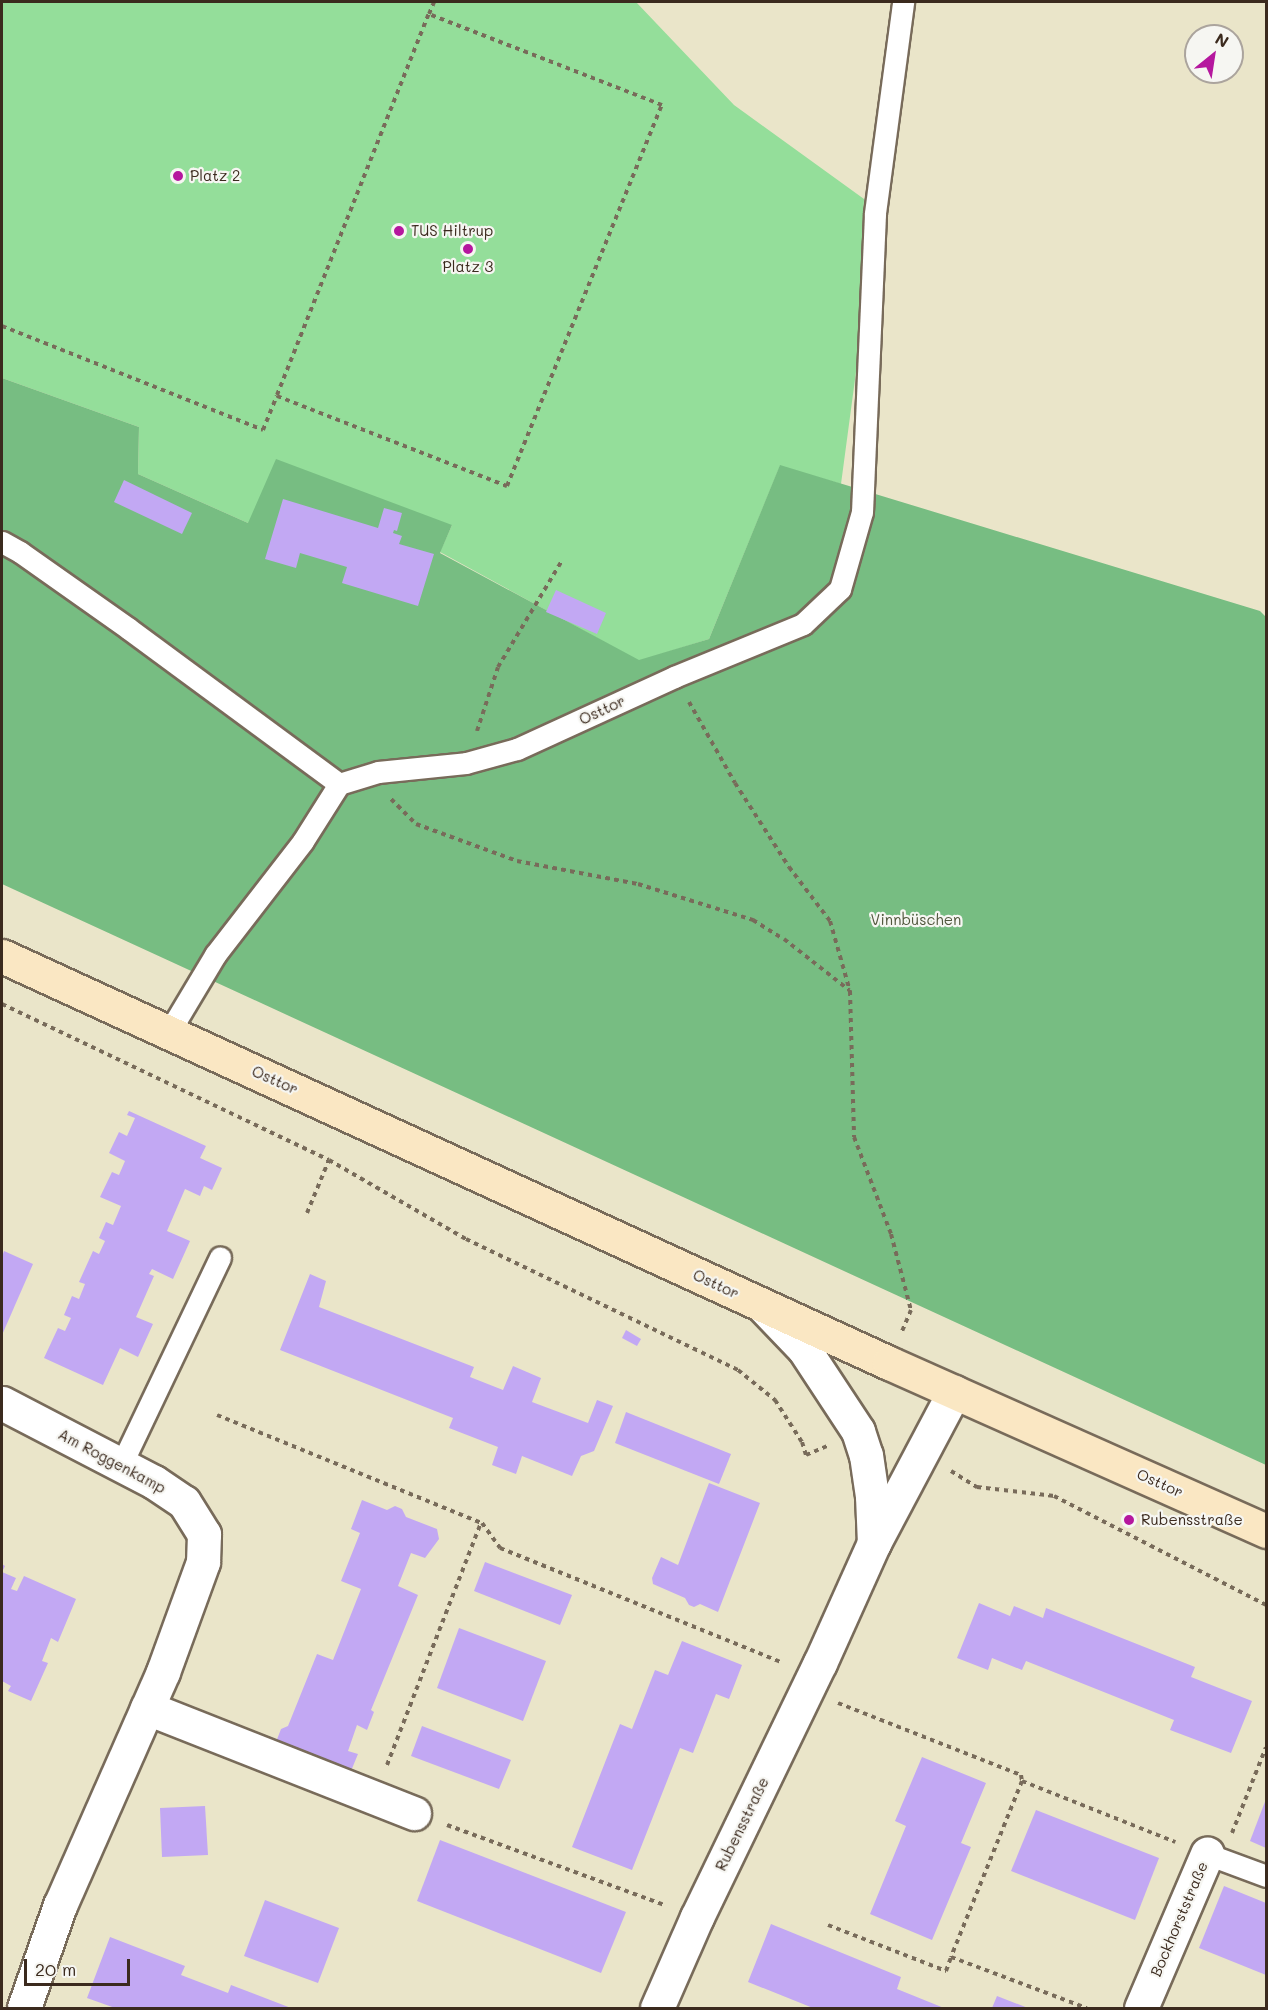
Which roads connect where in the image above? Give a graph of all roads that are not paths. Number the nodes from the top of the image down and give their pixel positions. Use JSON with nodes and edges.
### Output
{"nodes":[{"id":1,"x":903,"y":2,"type":"edge"},
{"id":2,"x":2,"y":542,"type":"edge"},
{"id":3,"x":339,"y":784,"type":"junction"},
{"id":4,"x":2,"y":956,"type":"edge"},
{"id":5,"x":168,"y":1032,"type":"junction"},
{"id":6,"x":220,"y":1257,"type":"dead end"},
{"id":7,"x":762,"y":1305,"type":"junction"},
{"id":8,"x":954,"y":1392,"type":"junction"},
{"id":9,"x":2,"y":1403,"type":"edge"},
{"id":10,"x":121,"y":1465,"type":"junction"},
{"id":11,"x":1266,"y":1531,"type":"edge"},
{"id":12,"x":874,"y":1543,"type":"junction"},
{"id":13,"x":147,"y":1708,"type":"junction"},
{"id":14,"x":414,"y":1813,"type":"road end"},
{"id":15,"x":1207,"y":1854,"type":"joint"},
{"id":16,"x":1266,"y":1876,"type":"edge"},
{"id":17,"x":24,"y":2008,"type":"edge"},
{"id":18,"x":657,"y":2008,"type":"edge"},
{"id":19,"x":1141,"y":2008,"type":"edge"}],
"edges":[{"from":1,"to":3,"type":"lane","name":"Osttor"},
{"from":2,"to":3,"type":"lane"},
{"from":3,"to":5,"type":"lane"},
{"from":4,"to":5,"type":"main road","name":"Osttor"},
{"from":5,"to":7,"type":"main road","name":"Osttor"},
{"from":6,"to":10,"type":"lane"},
{"from":7,"to":8,"type":"main road","name":"Osttor"},
{"from":7,"to":12,"type":"street","name":"Rubensstraße"},
{"from":8,"to":11,"type":"main road","name":"Osttor"},
{"from":8,"to":12,"type":"street","name":"Rubensstraße"},
{"from":9,"to":10,"type":"street","name":"Am Roggenkamp"},
{"from":10,"to":13,"type":"street","name":"Am Roggenkamp"},
{"from":12,"to":18,"type":"street","name":"Rubensstraße"},
{"from":13,"to":14,"type":"street"},
{"from":13,"to":17,"type":"street","name":"Am Roggenkamp"},
{"from":15,"to":16,"type":"lane","name":"Bockhorststraße"},
{"from":15,"to":19,"type":"street","name":"Bockhorststraße"}]}
